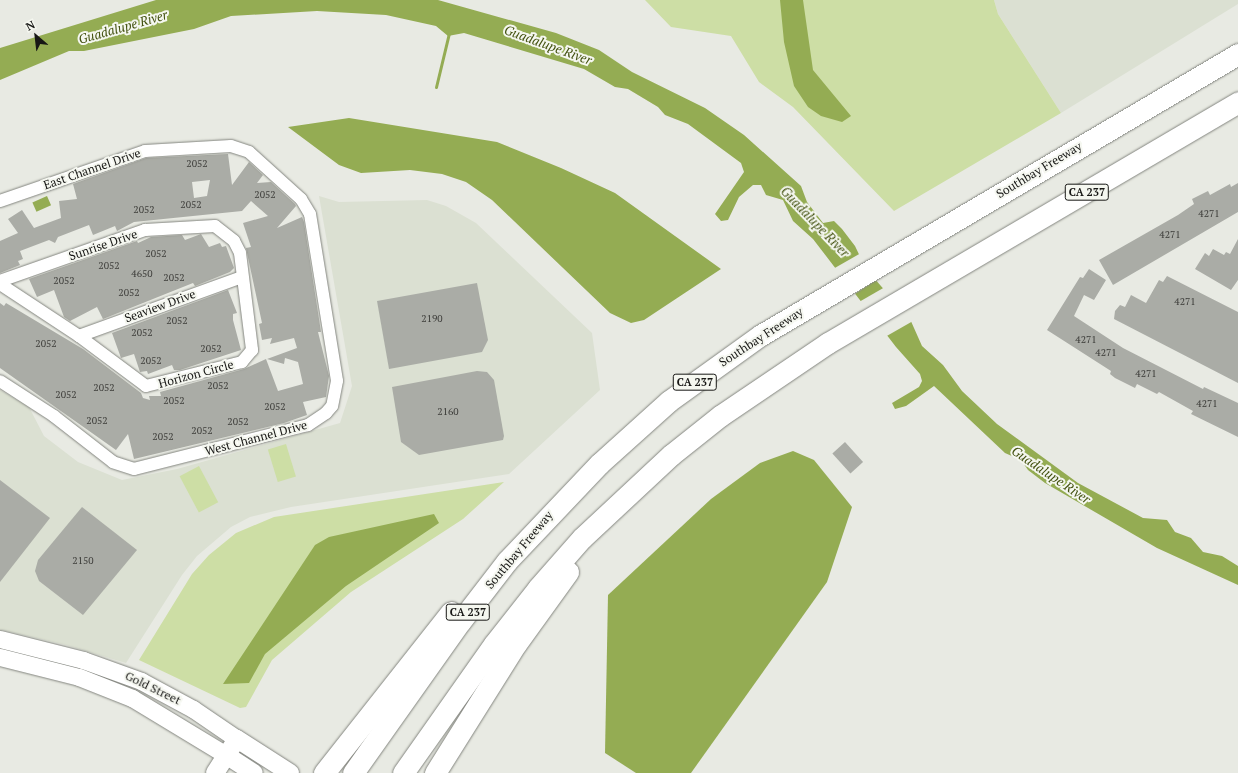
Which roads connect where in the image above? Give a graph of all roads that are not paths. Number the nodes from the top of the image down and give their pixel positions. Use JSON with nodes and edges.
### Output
{"nodes":[{"id":1,"x":1238,"y":54,"type":"edge"},
{"id":2,"x":1238,"y":102,"type":"edge"},
{"id":3,"x":0,"y":201,"type":"edge"},
{"id":4,"x":306,"y":206,"type":"joint"},
{"id":5,"x":209,"y":225,"type":"joint"},
{"id":6,"x":242,"y":276,"type":"junction"},
{"id":7,"x":0,"y":281,"type":"edge"},
{"id":8,"x":0,"y":284,"type":"edge"},
{"id":9,"x":79,"y":336,"type":"junction"},
{"id":10,"x":0,"y":381,"type":"edge"},
{"id":11,"x":599,"y":464,"type":"junction"},
{"id":12,"x":626,"y":495,"type":"junction"},
{"id":13,"x":0,"y":639,"type":"edge"},
{"id":14,"x":0,"y":657,"type":"edge"},
{"id":15,"x":236,"y":739,"type":"junction"},
{"id":16,"x":226,"y":755,"type":"junction"},
{"id":17,"x":325,"y":771,"type":"edge"},
{"id":18,"x":215,"y":773,"type":"edge"},
{"id":19,"x":254,"y":773,"type":"edge"},
{"id":20,"x":290,"y":773,"type":"edge"},
{"id":21,"x":353,"y":773,"type":"edge"},
{"id":22,"x":403,"y":773,"type":"edge"},
{"id":23,"x":435,"y":773,"type":"edge"}],
"edges":[{"from":1,"to":11,"type":"highway","name":"Southbay Freeway","number":"CA 237"},
{"from":2,"to":12,"type":"highway","number":"CA 237"},
{"from":3,"to":4,"type":"street","name":"East Channel Drive"},
{"from":4,"to":10,"type":"street","name":"West Channel Drive"},
{"from":5,"to":6,"type":"street","name":"Horizon Circle"},
{"from":5,"to":7,"type":"street","name":"Sunrise Drive"},
{"from":6,"to":9,"type":"street","name":"Seaview Drive"},
{"from":6,"to":9,"type":"street","name":"Horizon Circle"},
{"from":8,"to":9,"type":"street","name":"Horizon Circle"},
{"from":11,"to":17,"type":"highway"},
{"from":11,"to":21,"type":"highway","name":"Southbay Freeway","number":"CA 237"},
{"from":12,"to":22,"type":"highway","number":"CA 237"},
{"from":12,"to":23,"type":"highway"},
{"from":13,"to":15,"type":"main road","name":"Gold Street"},
{"from":14,"to":16,"type":"main road","name":"Gold Street"},
{"from":15,"to":16,"type":"main road"},
{"from":15,"to":20,"type":"main road","name":"Gold Street"},
{"from":16,"to":18,"type":"main road"},
{"from":16,"to":19,"type":"main road","name":"Gold Street"}]}
